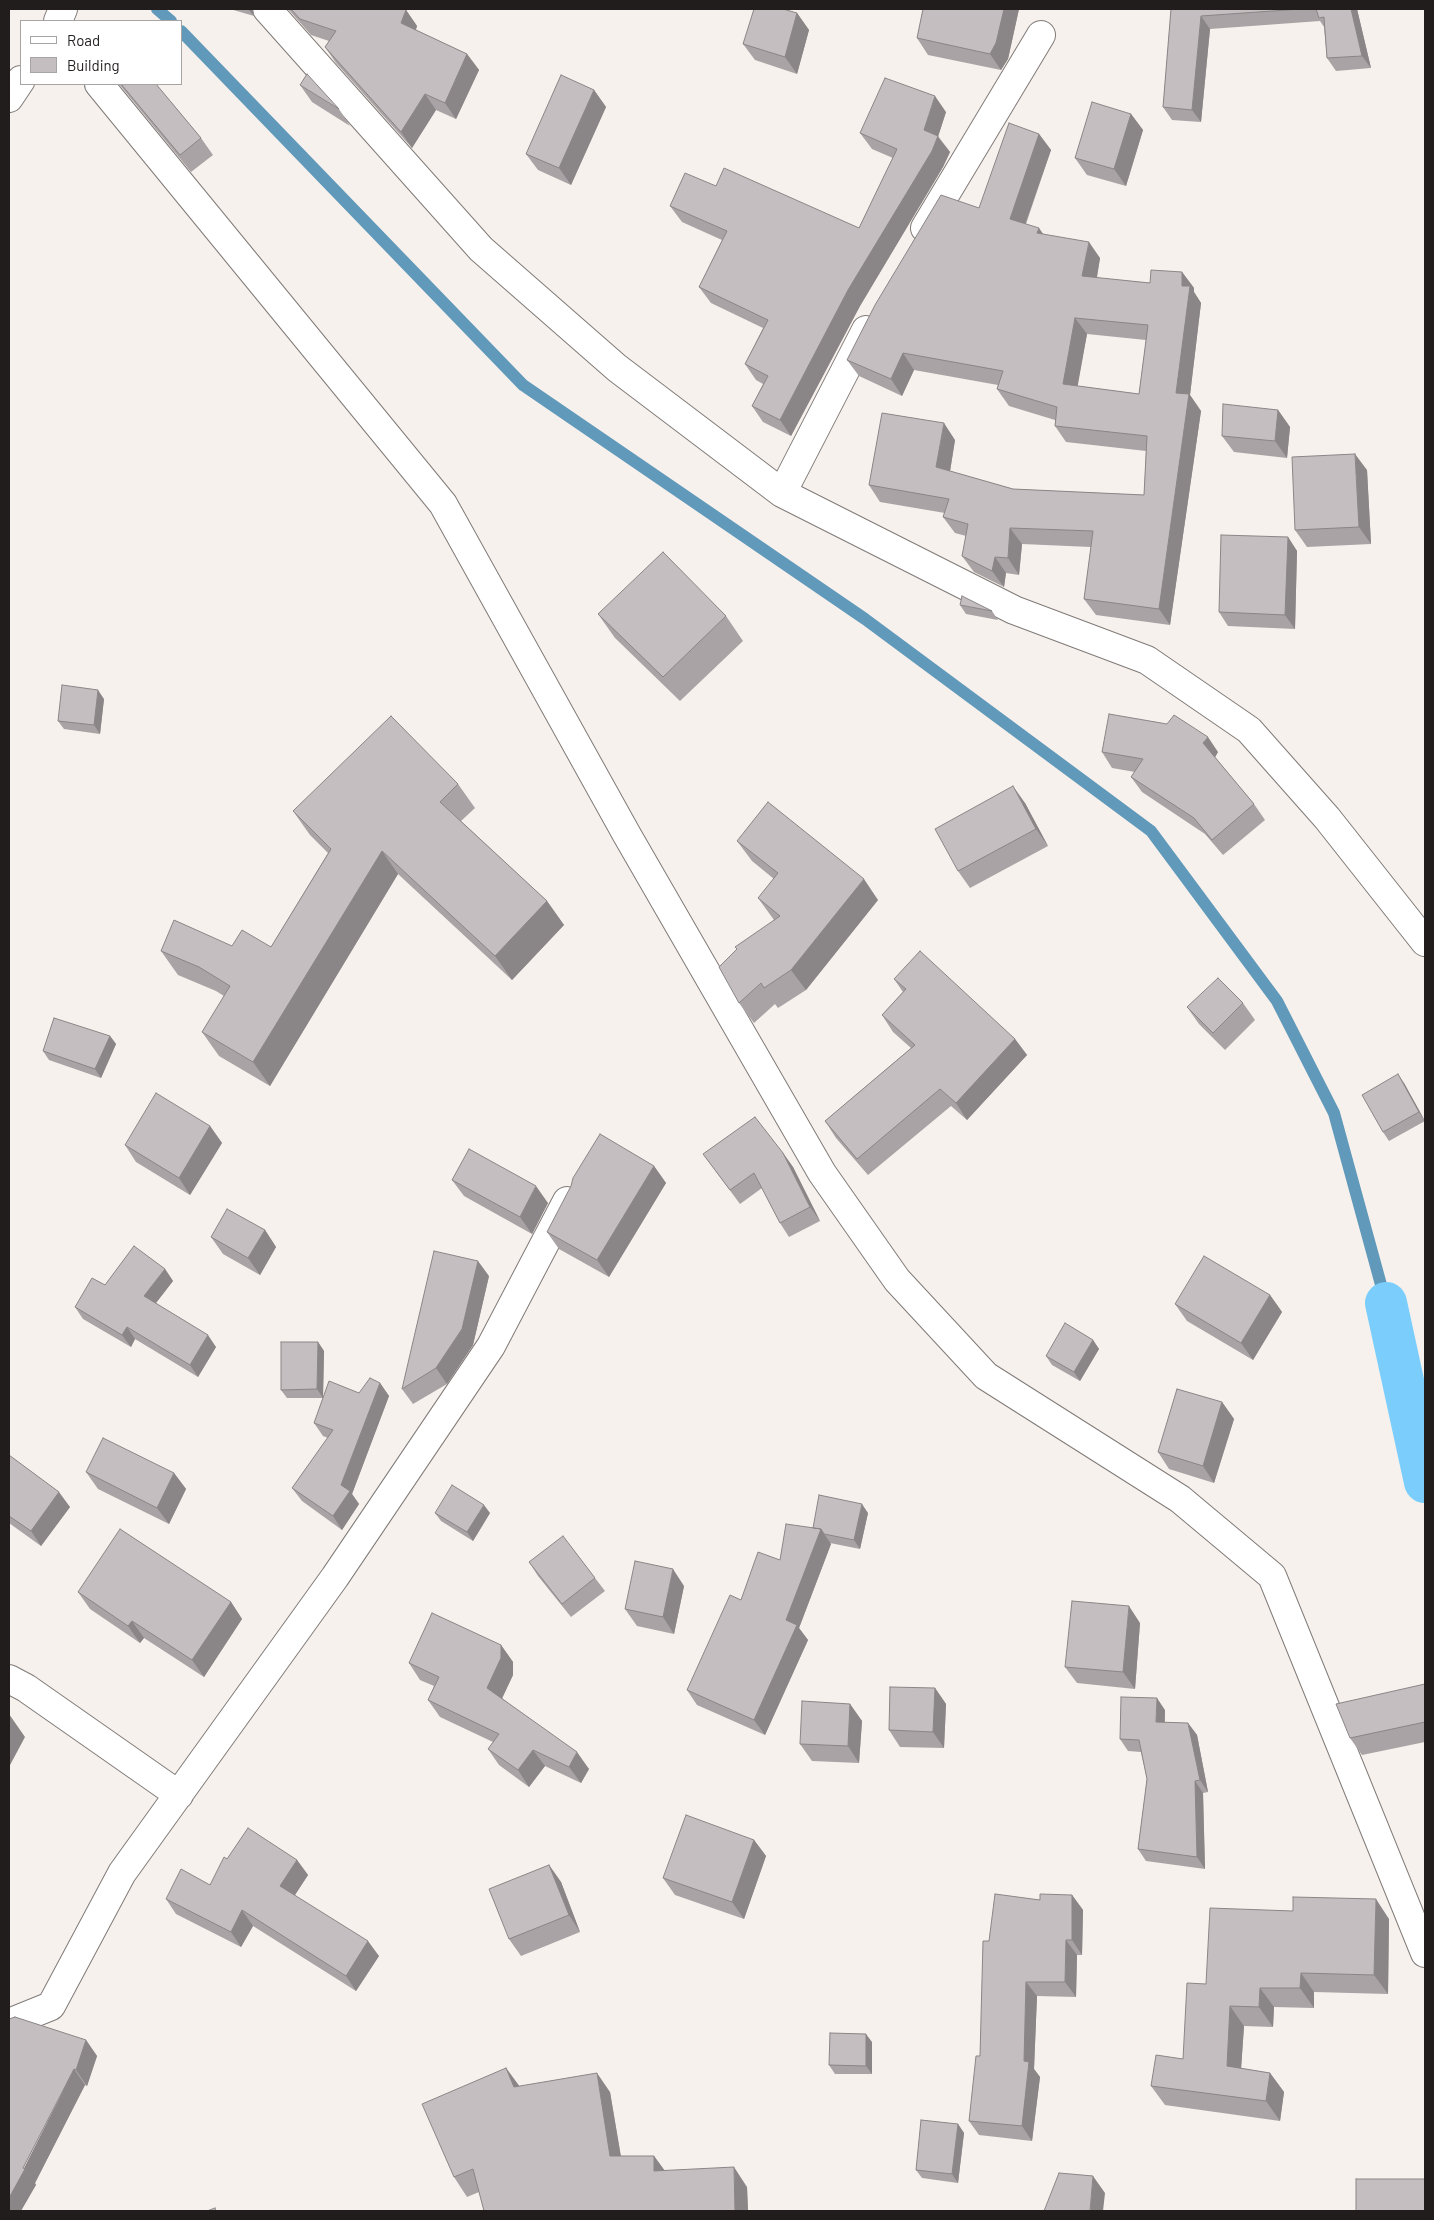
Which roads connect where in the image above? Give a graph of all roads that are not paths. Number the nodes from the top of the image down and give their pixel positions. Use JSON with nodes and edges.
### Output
{"nodes":[{"id":1,"x":267,"y":9,"type":"edge"},
{"id":2,"x":1041,"y":35,"type":"dead end"},
{"id":3,"x":20,"y":82,"type":"edge"},
{"id":4,"x":100,"y":85,"type":"edge"},
{"id":5,"x":9,"y":98,"type":"edge"},
{"id":6,"x":913,"y":248,"type":"edge"},
{"id":7,"x":878,"y":306,"type":"edge"},
{"id":8,"x":782,"y":493,"type":"junction"},
{"id":9,"x":1425,"y":942,"type":"edge"},
{"id":10,"x":569,"y":1196,"type":"edge"},
{"id":11,"x":9,"y":1679,"type":"edge"},
{"id":12,"x":179,"y":1794,"type":"junction"},
{"id":13,"x":1425,"y":1953,"type":"edge"},
{"id":14,"x":9,"y":2023,"type":"edge"}],
"edges":[{"from":1,"to":8,"type":"street"},
{"from":2,"to":6,"type":"street"},
{"from":3,"to":5,"type":"street"},
{"from":4,"to":13,"type":"street"},
{"from":7,"to":8,"type":"street"},
{"from":8,"to":9,"type":"street"},
{"from":10,"to":12,"type":"street"},
{"from":11,"to":12,"type":"street"},
{"from":12,"to":14,"type":"street"}]}
